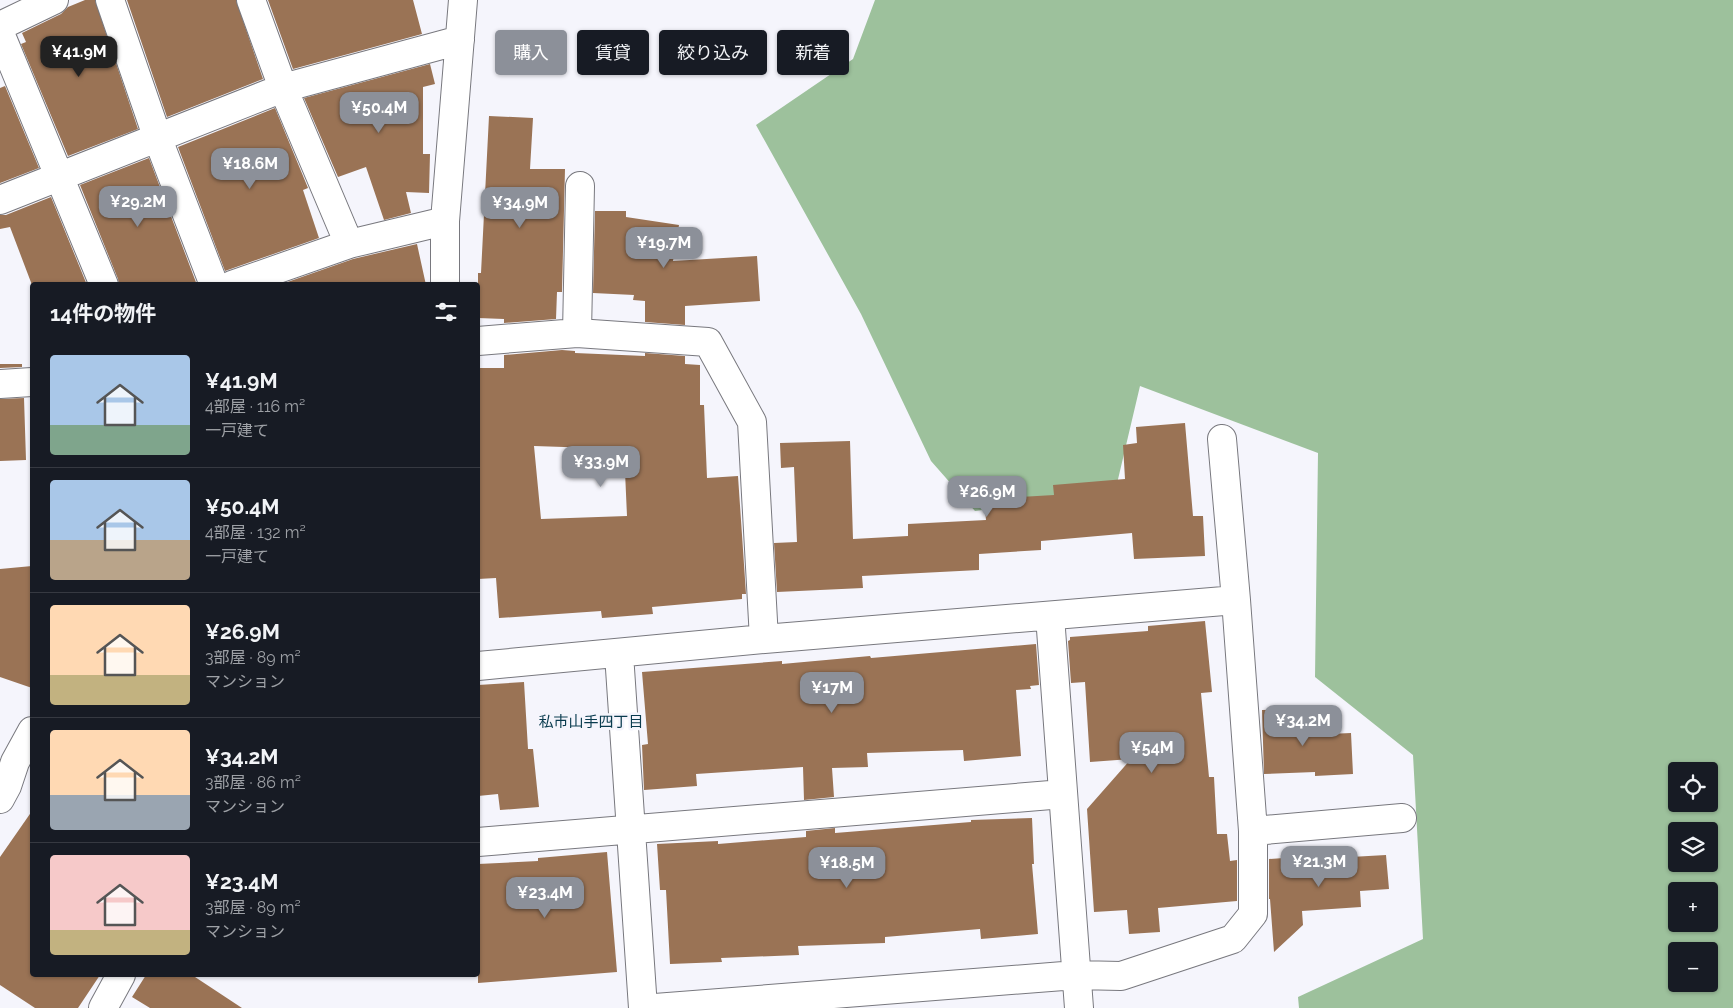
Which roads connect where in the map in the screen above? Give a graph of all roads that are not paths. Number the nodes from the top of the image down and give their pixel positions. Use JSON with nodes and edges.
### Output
{"nodes":[{"id":1,"x":54,"y":0,"type":"edge"},
{"id":2,"x":110,"y":0,"type":"edge"},
{"id":3,"x":251,"y":0,"type":"edge"},
{"id":4,"x":463,"y":0,"type":"edge"},
{"id":5,"x":0,"y":26,"type":"edge"},
{"id":6,"x":0,"y":33,"type":"edge"},
{"id":7,"x":460,"y":40,"type":"junction"},
{"id":8,"x":283,"y":88,"type":"junction"},
{"id":9,"x":158,"y":139,"type":"junction"},
{"id":10,"x":60,"y":177,"type":"junction"},
{"id":11,"x":580,"y":186,"type":"dead end"},
{"id":12,"x":0,"y":200,"type":"edge"},
{"id":13,"x":445,"y":221,"type":"junction"},
{"id":14,"x":348,"y":244,"type":"junction"},
{"id":15,"x":103,"y":282,"type":"edge"},
{"id":16,"x":213,"y":282,"type":"edge"},
{"id":17,"x":240,"y":282,"type":"edge"},
{"id":18,"x":445,"y":282,"type":"edge"},
{"id":19,"x":577,"y":333,"type":"junction"},
{"id":20,"x":480,"y":341,"type":"edge"},
{"id":21,"x":30,"y":382,"type":"edge"},
{"id":22,"x":0,"y":384,"type":"edge"},
{"id":23,"x":1222,"y":440,"type":"dead end"},
{"id":24,"x":1236,"y":600,"type":"junction"},
{"id":25,"x":1050,"y":616,"type":"junction"},
{"id":26,"x":764,"y":640,"type":"junction"},
{"id":27,"x":618,"y":654,"type":"junction"},
{"id":28,"x":480,"y":666,"type":"edge"},
{"id":29,"x":30,"y":733,"type":"edge"},
{"id":30,"x":7,"y":761,"type":"edge"},
{"id":31,"x":1063,"y":794,"type":"junction"},
{"id":32,"x":0,"y":799,"type":"edge"},
{"id":33,"x":1402,"y":818,"type":"dead end"},
{"id":34,"x":632,"y":830,"type":"junction"},
{"id":35,"x":1254,"y":831,"type":"junction"},
{"id":36,"x":480,"y":842,"type":"edge"},
{"id":37,"x":1076,"y":975,"type":"junction"},
{"id":38,"x":120,"y":977,"type":"edge"},
{"id":39,"x":103,"y":1008,"type":"edge"},
{"id":40,"x":643,"y":1008,"type":"edge"},
{"id":41,"x":655,"y":1008,"type":"edge"},
{"id":42,"x":1079,"y":1008,"type":"edge"}],
"edges":[{"from":1,"to":5,"type":"street"},
{"from":2,"to":9,"type":"street"},
{"from":3,"to":8,"type":"street"},
{"from":4,"to":7,"type":"street"},
{"from":6,"to":10,"type":"street"},
{"from":7,"to":8,"type":"street"},
{"from":7,"to":13,"type":"street"},
{"from":8,"to":9,"type":"street"},
{"from":8,"to":14,"type":"street"},
{"from":9,"to":10,"type":"street"},
{"from":9,"to":16,"type":"street"},
{"from":10,"to":12,"type":"street"},
{"from":10,"to":15,"type":"street"},
{"from":11,"to":19,"type":"street"},
{"from":13,"to":14,"type":"street"},
{"from":13,"to":18,"type":"street"},
{"from":14,"to":17,"type":"street"},
{"from":19,"to":20,"type":"street"},
{"from":19,"to":26,"type":"street"},
{"from":21,"to":22,"type":"street"},
{"from":23,"to":24,"type":"street"},
{"from":24,"to":25,"type":"street"},
{"from":24,"to":35,"type":"street"},
{"from":25,"to":26,"type":"street"},
{"from":25,"to":31,"type":"street"},
{"from":26,"to":27,"type":"street"},
{"from":27,"to":28,"type":"street"},
{"from":27,"to":34,"type":"street"},
{"from":29,"to":30,"type":"street"},
{"from":30,"to":32,"type":"street"},
{"from":31,"to":34,"type":"street"},
{"from":31,"to":37,"type":"street"},
{"from":33,"to":35,"type":"street"},
{"from":34,"to":36,"type":"street"},
{"from":34,"to":40,"type":"street"},
{"from":35,"to":37,"type":"street"},
{"from":37,"to":41,"type":"street"},
{"from":37,"to":42,"type":"street"},
{"from":38,"to":39,"type":"street"}]}
